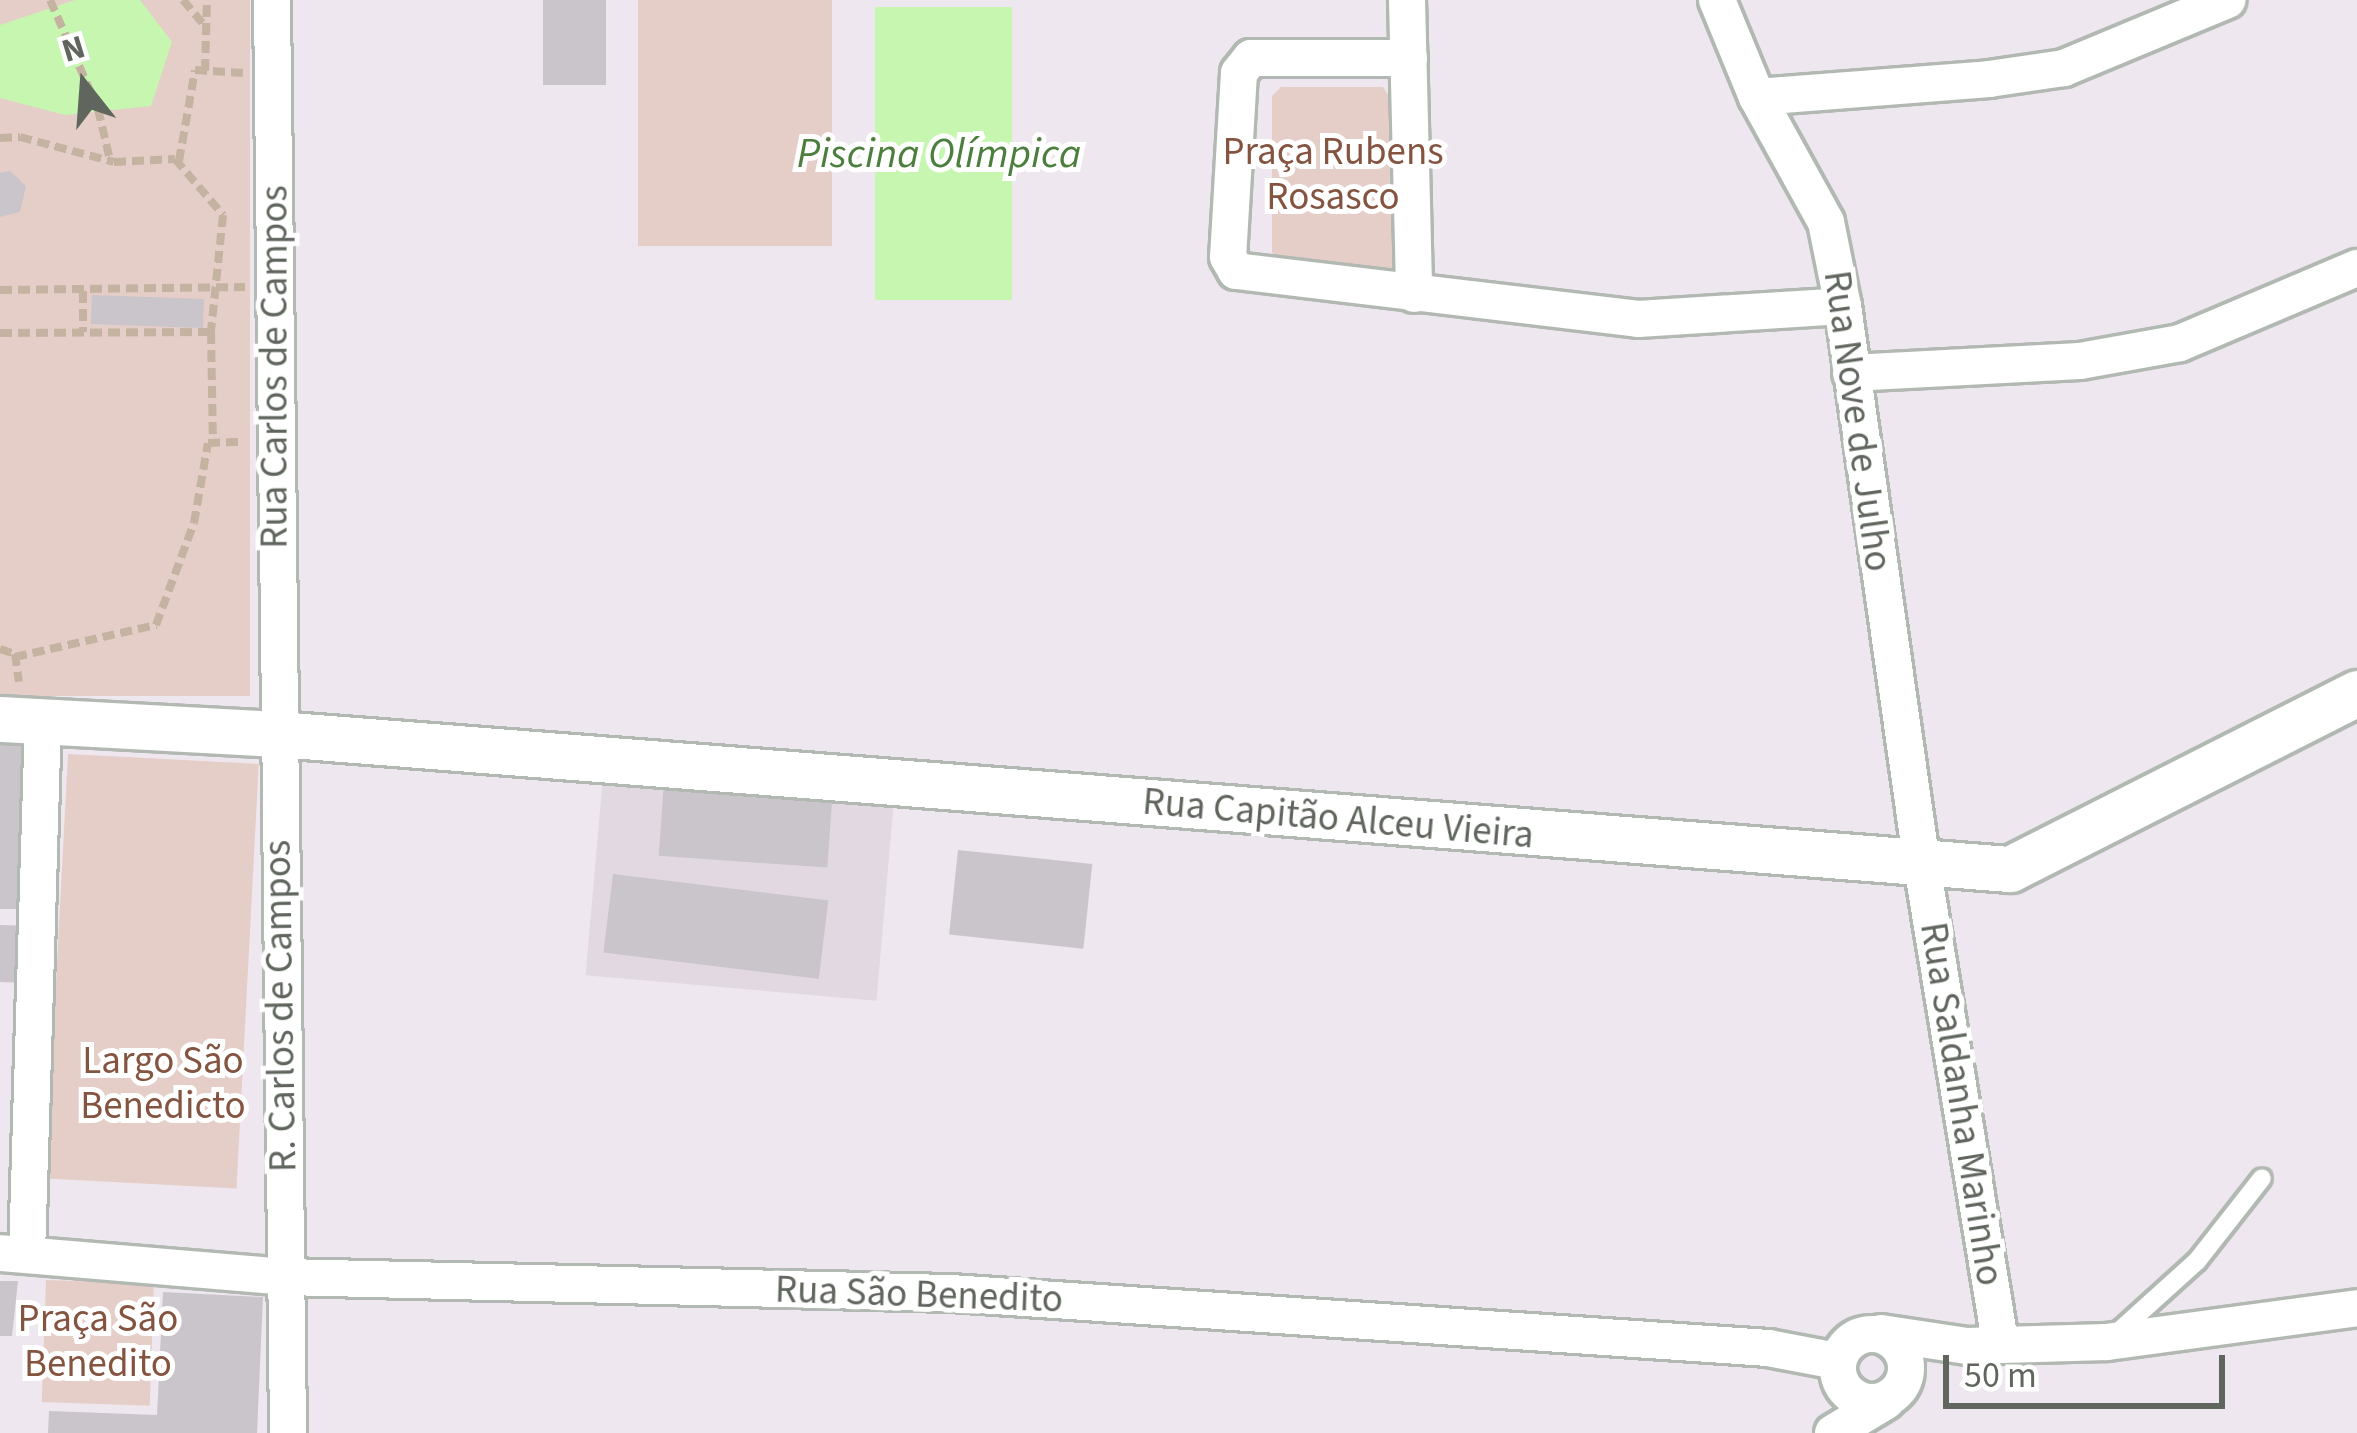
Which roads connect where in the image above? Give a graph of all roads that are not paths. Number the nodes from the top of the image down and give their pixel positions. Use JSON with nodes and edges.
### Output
{"nodes":[{"id":1,"x":272,"y":0,"type":"edge"},
{"id":2,"x":1408,"y":0,"type":"edge"},
{"id":3,"x":1717,"y":0,"type":"edge"},
{"id":4,"x":2227,"y":0,"type":"edge"},
{"id":5,"x":1408,"y":58,"type":"junction"},
{"id":6,"x":1757,"y":97,"type":"junction"},
{"id":7,"x":2357,"y":268,"type":"edge"},
{"id":8,"x":1414,"y":294,"type":"junction"},
{"id":9,"x":1843,"y":306,"type":"junction"},
{"id":10,"x":1851,"y":373,"type":"junction"},
{"id":11,"x":2357,"y":693,"type":"edge"},
{"id":12,"x":21,"y":719,"type":"edge"},
{"id":13,"x":278,"y":734,"type":"junction"},
{"id":14,"x":1922,"y":866,"type":"junction"},
{"id":15,"x":2262,"y":1178,"type":"dead end"},
{"id":16,"x":14,"y":1253,"type":"edge"},
{"id":17,"x":285,"y":1277,"type":"junction"},
{"id":18,"x":2357,"y":1308,"type":"edge"},
{"id":19,"x":1881,"y":1333,"type":"junction"},
{"id":20,"x":2107,"y":1342,"type":"junction"},
{"id":21,"x":1984,"y":1345,"type":"junction"},
{"id":22,"x":1896,"y":1390,"type":"junction"},
{"id":23,"x":1838,"y":1401,"type":"edge"},
{"id":24,"x":288,"y":1433,"type":"edge"}],
"edges":[{"from":1,"to":13,"type":"street","name":"Rua Carlos de Campos"},
{"from":2,"to":5,"type":"street"},
{"from":3,"to":6,"type":"street","name":"Rua Nove de Julho"},
{"from":4,"to":6,"type":"street"},
{"from":5,"to":8,"type":"street"},
{"from":5,"to":8,"type":"street"},
{"from":6,"to":9,"type":"street","name":"Rua Nove de Julho"},
{"from":7,"to":10,"type":"street"},
{"from":8,"to":9,"type":"street"},
{"from":9,"to":10,"type":"street","name":"Rua Nove de Julho"},
{"from":10,"to":14,"type":"street","name":"Rua Nove de Julho"},
{"from":11,"to":14,"type":"street","name":"Rua Capitão Alceu Vieira"},
{"from":12,"to":13,"type":"street","name":"Rua Capitão Alceu Vieira"},
{"from":12,"to":16,"type":"street"},
{"from":13,"to":14,"type":"street","name":"Rua Capitão Alceu Vieira"},
{"from":13,"to":17,"type":"street","name":"R. Carlos de Campos"},
{"from":14,"to":21,"type":"street","name":"Rua Saldanha Marinho"},
{"from":15,"to":20,"type":"lane"},
{"from":16,"to":17,"type":"street","name":"Rua São Benedito"},
{"from":17,"to":23,"type":"street","name":"Rua São Benedito"},
{"from":17,"to":24,"type":"street"},
{"from":18,"to":20,"type":"street"},
{"from":19,"to":21,"type":"street"},
{"from":19,"to":22,"type":"street"},
{"from":19,"to":23,"type":"street"},
{"from":20,"to":21,"type":"street"},
{"from":21,"to":22,"type":"street"},
{"from":22,"to":23,"type":"street"}]}
